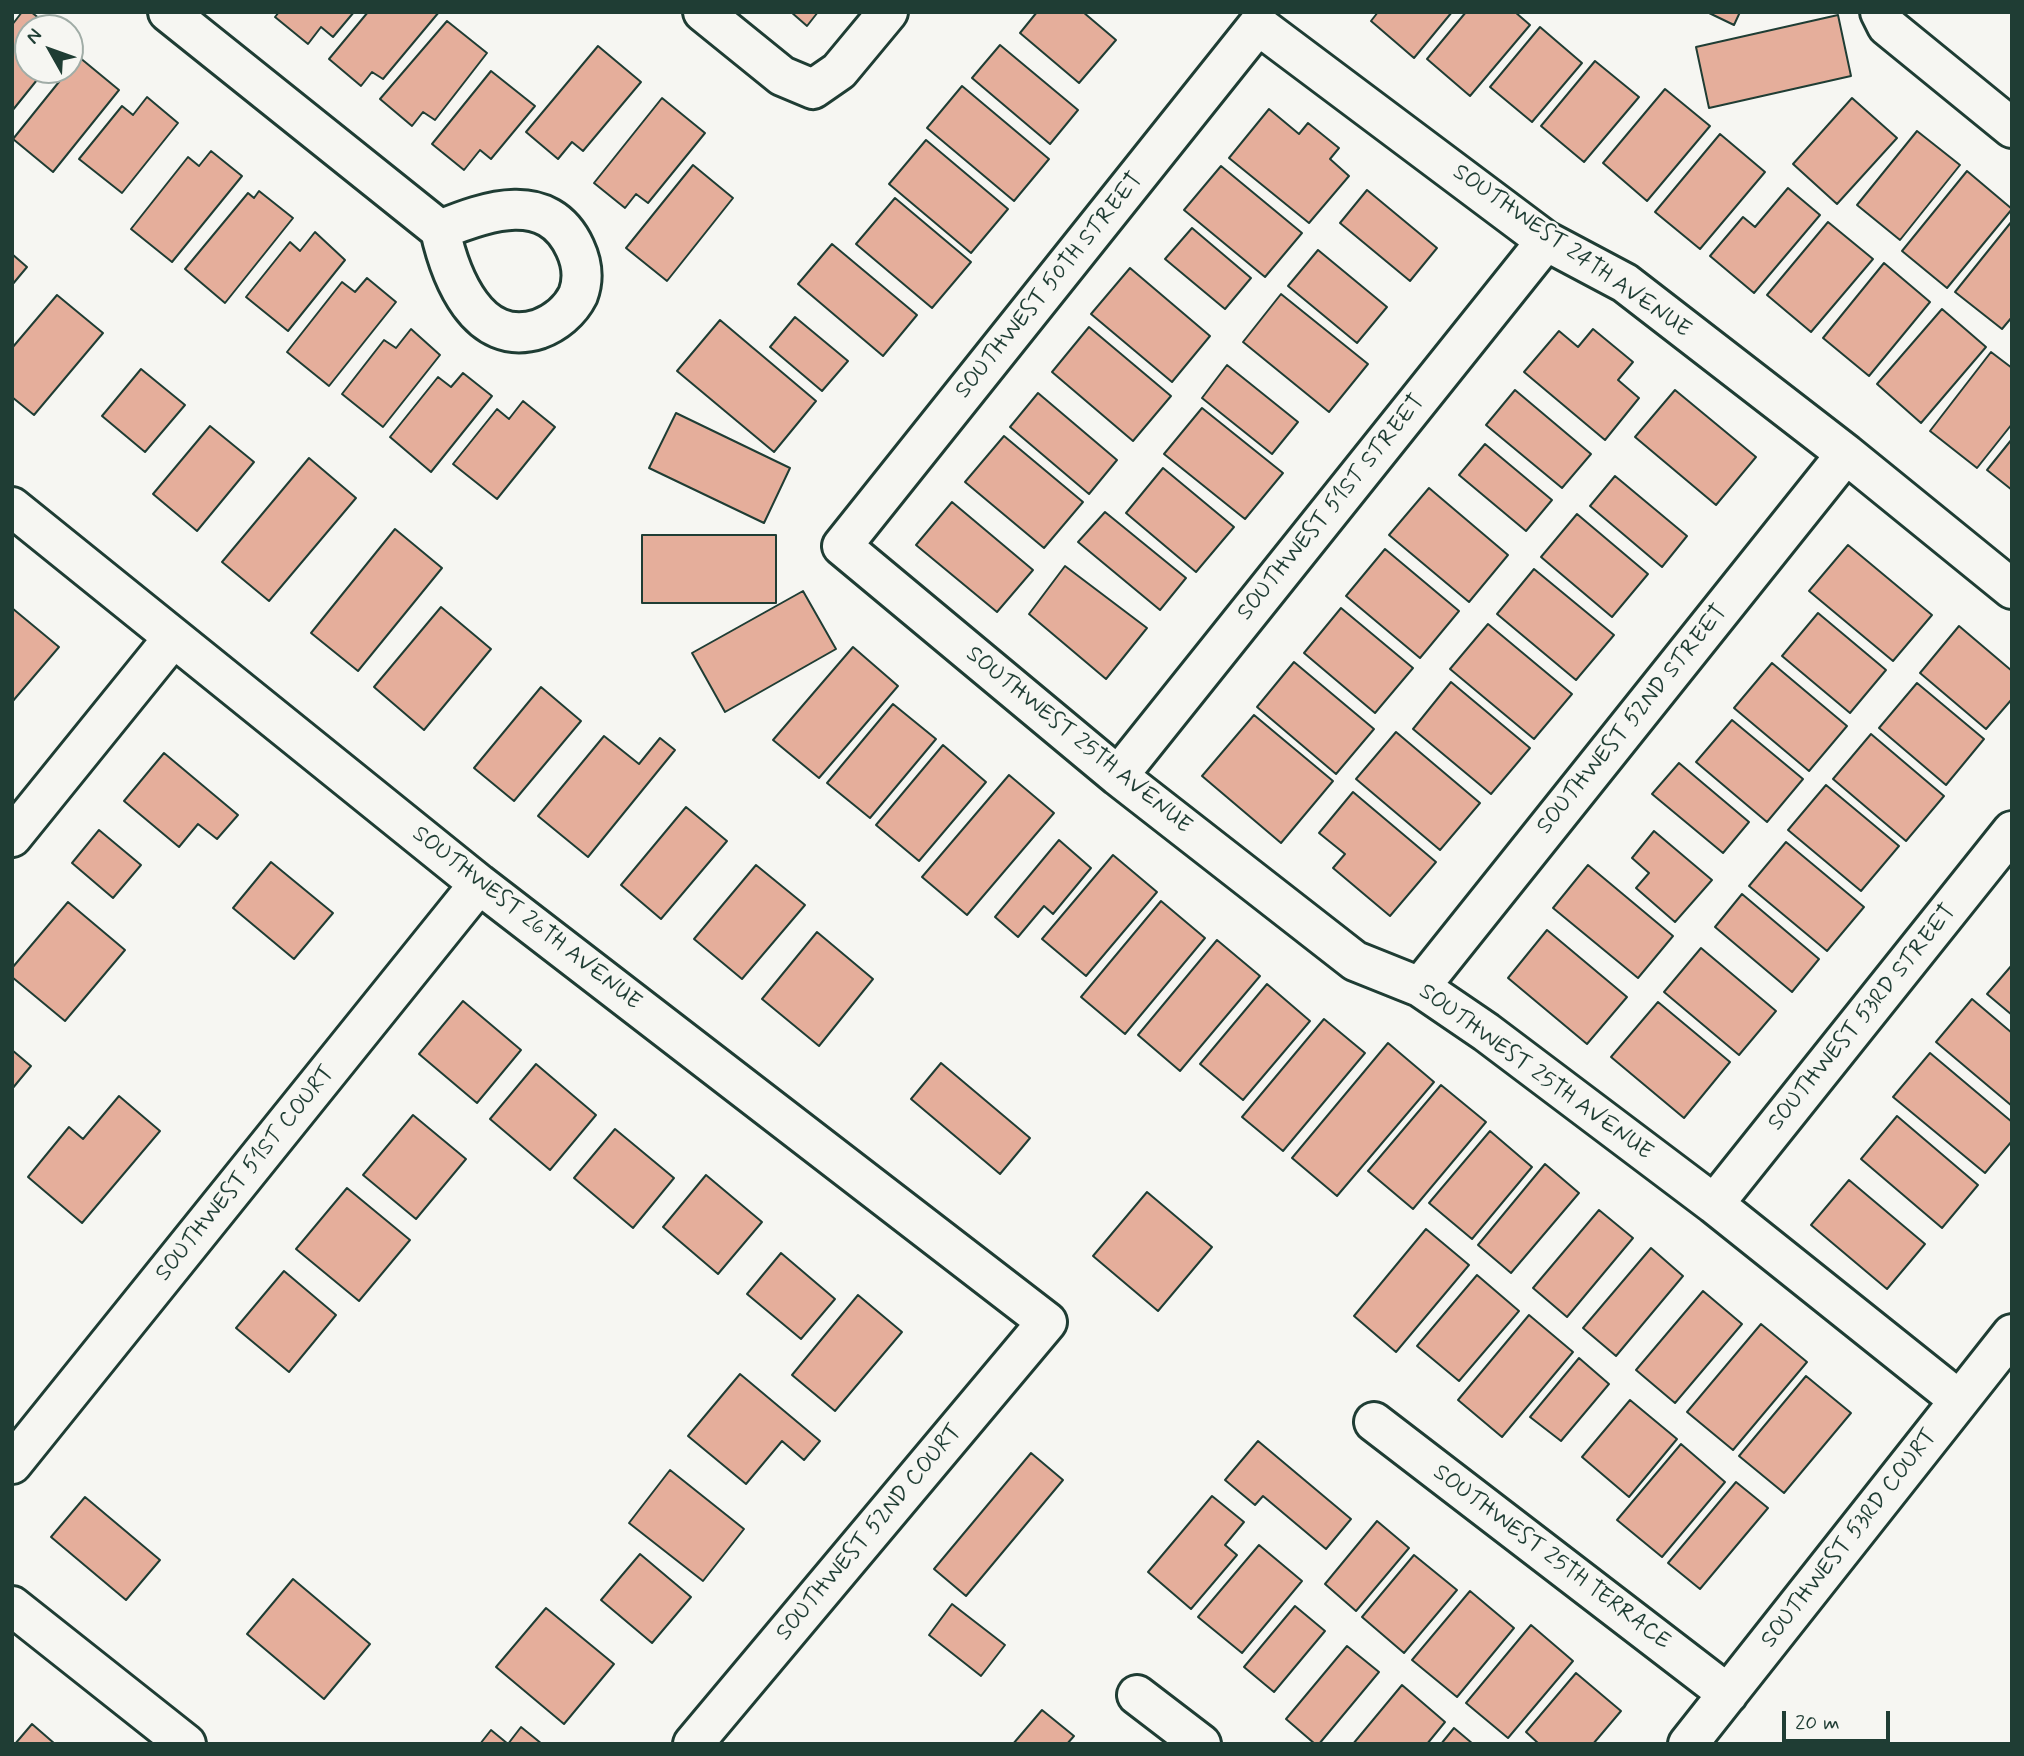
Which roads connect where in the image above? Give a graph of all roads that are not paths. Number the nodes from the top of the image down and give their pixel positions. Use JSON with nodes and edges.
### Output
{"nodes":[{"id":1,"x":168,"y":12,"type":"edge"},
{"id":2,"x":703,"y":12,"type":"edge"},
{"id":3,"x":888,"y":12,"type":"edge"},
{"id":4,"x":1880,"y":12,"type":"edge"},
{"id":5,"x":1258,"y":25,"type":"joint"},
{"id":6,"x":2012,"y":128,"type":"edge"},
{"id":7,"x":440,"y":230,"type":"dead end"},
{"id":8,"x":1546,"y":241,"type":"junction"},
{"id":9,"x":1846,"y":454,"type":"junction"},
{"id":10,"x":12,"y":507,"type":"edge"},
{"id":11,"x":842,"y":547,"type":"joint"},
{"id":12,"x":2012,"y":589,"type":"edge"},
{"id":13,"x":173,"y":638,"type":"junction"},
{"id":14,"x":1118,"y":776,"type":"junction"},
{"id":15,"x":2012,"y":831,"type":"edge"},
{"id":16,"x":12,"y":837,"type":"edge"},
{"id":17,"x":479,"y":884,"type":"junction"},
{"id":18,"x":1420,"y":987,"type":"junction"},
{"id":19,"x":1714,"y":1204,"type":"junction"},
{"id":20,"x":1048,"y":1322,"type":"joint"},
{"id":21,"x":2012,"y":1334,"type":"edge"},
{"id":22,"x":1959,"y":1400,"type":"junction"},
{"id":23,"x":1374,"y":1422,"type":"dead end"},
{"id":24,"x":12,"y":1464,"type":"edge"},
{"id":25,"x":12,"y":1606,"type":"edge"},
{"id":26,"x":1728,"y":1694,"type":"junction"},
{"id":27,"x":1137,"y":1695,"type":"dead end"},
{"id":28,"x":186,"y":1744,"type":"edge"},
{"id":29,"x":693,"y":1744,"type":"edge"},
{"id":30,"x":1201,"y":1744,"type":"edge"},
{"id":31,"x":1688,"y":1744,"type":"edge"}],
"edges":[{"from":1,"to":7,"type":"street"},
{"from":2,"to":3,"type":"street"},
{"from":4,"to":6,"type":"street"},
{"from":5,"to":8,"type":"street","name":"SOUTHWEST 24TH AVENUE"},
{"from":5,"to":11,"type":"street","name":"SOUTHWEST 50TH STREET"},
{"from":8,"to":9,"type":"street","name":"SOUTHWEST 24TH AVENUE"},
{"from":8,"to":14,"type":"street","name":"SOUTHWEST 51ST STREET"},
{"from":9,"to":12,"type":"street","name":"SOUTHWEST 24TH AVENUE"},
{"from":9,"to":18,"type":"street","name":"SOUTHWEST 52ND STREET"},
{"from":10,"to":13,"type":"street","name":"SOUTHWEST 26TH AVENUE"},
{"from":11,"to":14,"type":"street","name":"SOUTHWEST 25TH AVENUE"},
{"from":13,"to":16,"type":"street"},
{"from":13,"to":17,"type":"street","name":"SOUTHWEST 26TH AVENUE"},
{"from":14,"to":18,"type":"street","name":"SOUTHWEST 25TH AVENUE"},
{"from":15,"to":19,"type":"street","name":"SOUTHWEST 53RD STREET"},
{"from":17,"to":20,"type":"street","name":"SOUTHWEST 26TH AVENUE"},
{"from":17,"to":24,"type":"street","name":"SOUTHWEST 51ST COURT"},
{"from":18,"to":19,"type":"street","name":"SOUTHWEST 25TH AVENUE"},
{"from":19,"to":22,"type":"street","name":"SOUTHWEST 25TH AVENUE"},
{"from":20,"to":29,"type":"street","name":"SOUTHWEST 52ND COURT"},
{"from":21,"to":22,"type":"street","name":"SOUTHWEST 53RD COURT"},
{"from":22,"to":26,"type":"street","name":"SOUTHWEST 53RD COURT"},
{"from":23,"to":26,"type":"street","name":"SOUTHWEST 25TH TERRACE"},
{"from":25,"to":28,"type":"street"},
{"from":26,"to":31,"type":"street","name":"SOUTHWEST 53RD COURT"},
{"from":27,"to":30,"type":"street"}]}
